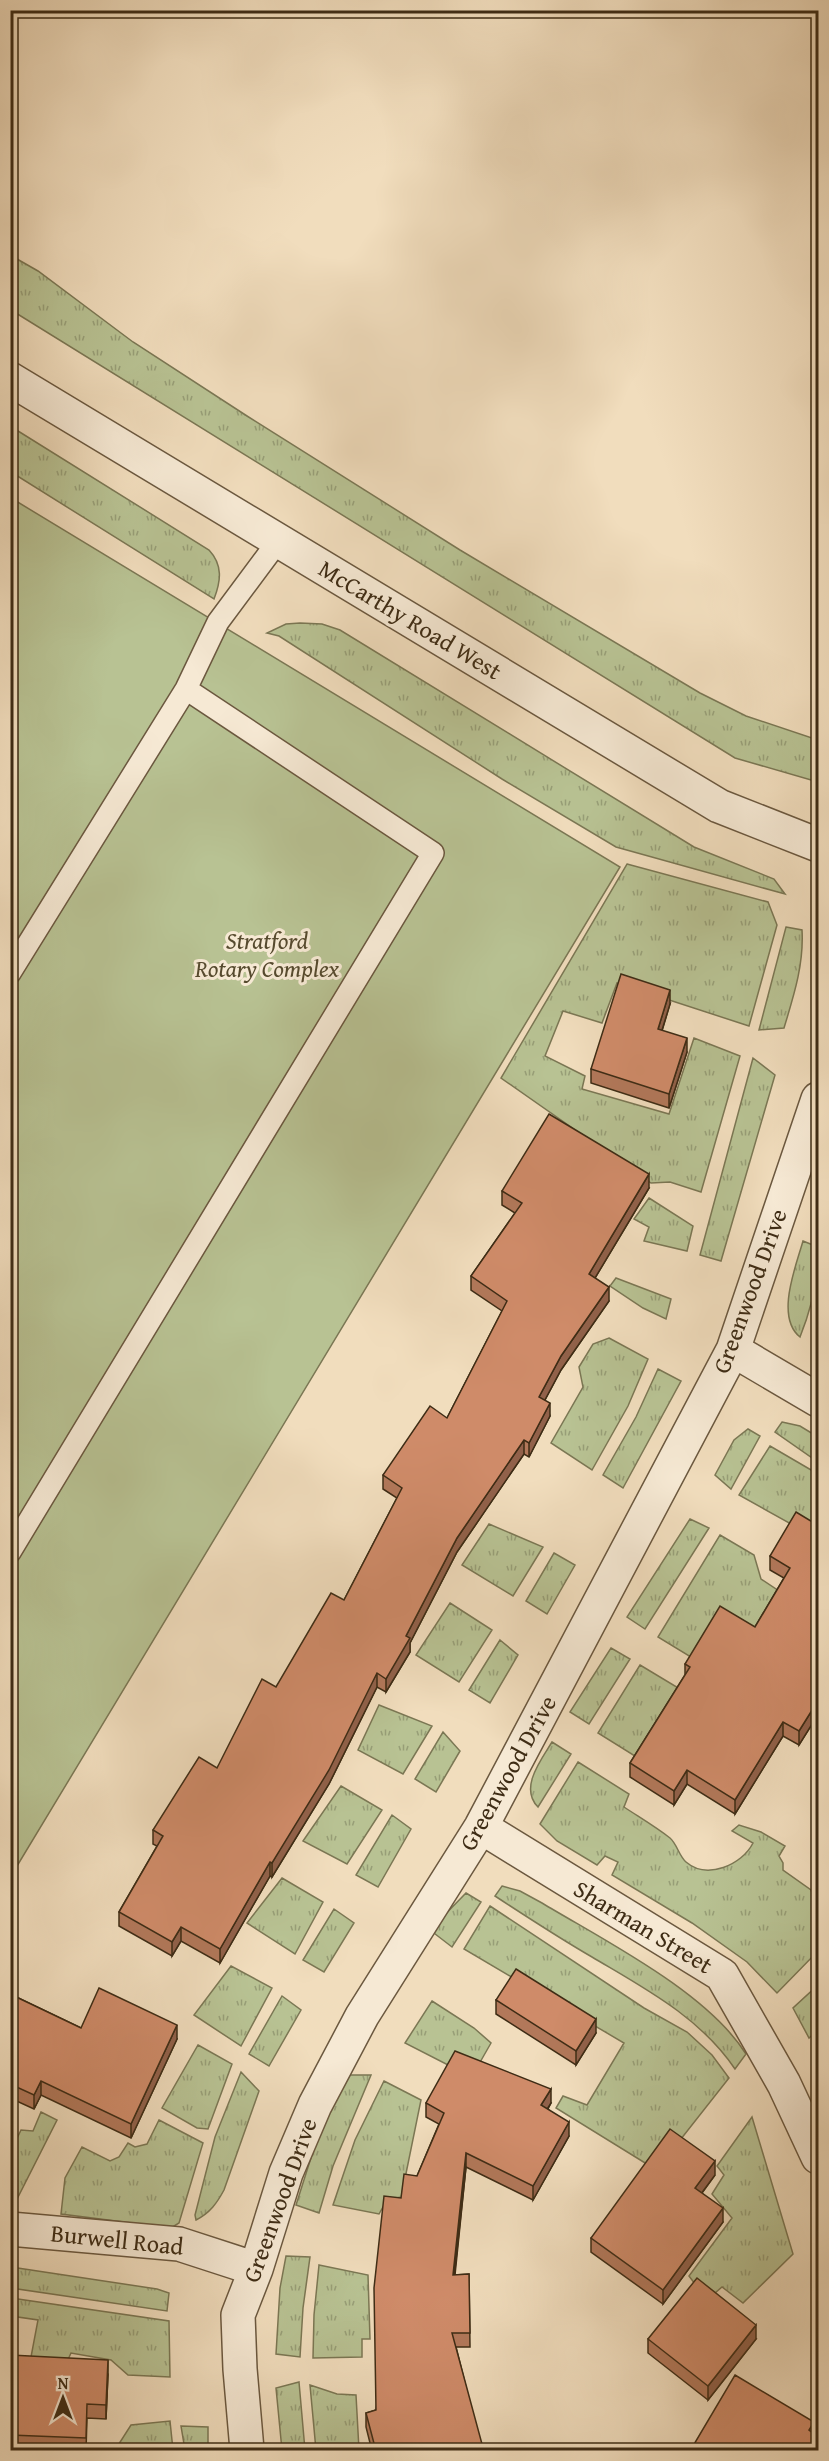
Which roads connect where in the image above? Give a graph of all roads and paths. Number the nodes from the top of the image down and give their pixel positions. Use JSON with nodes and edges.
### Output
{"nodes":[{"id":1,"x":10,"y":378,"type":"edge"},
{"id":2,"x":279,"y":540,"type":"junction"},
{"id":3,"x":186,"y":689,"type":"junction"},
{"id":4,"x":819,"y":845,"type":"edge"},
{"id":5,"x":10,"y":973,"type":"edge"},
{"id":6,"x":819,"y":1099,"type":"edge"},
{"id":7,"x":733,"y":1350,"type":"junction"},
{"id":8,"x":819,"y":1400,"type":"edge"},
{"id":9,"x":10,"y":1552,"type":"edge"},
{"id":10,"x":482,"y":1827,"type":"junction"},
{"id":11,"x":819,"y":2157,"type":"edge"},
{"id":12,"x":10,"y":2229,"type":"edge"},
{"id":13,"x":256,"y":2269,"type":"junction"},
{"id":14,"x":247,"y":2451,"type":"edge"}],
"edges":[{"from":1,"to":2,"type":"street","name":"McCarthy Road West"},
{"from":2,"to":3,"type":"lane"},
{"from":2,"to":4,"type":"street","name":"McCarthy Road West"},
{"from":3,"to":5,"type":"lane"},
{"from":3,"to":9,"type":"lane"},
{"from":6,"to":7,"type":"street","name":"Greenwood Drive"},
{"from":7,"to":8,"type":"street"},
{"from":7,"to":10,"type":"street","name":"Greenwood Drive"},
{"from":10,"to":11,"type":"street","name":"Sharman Street"},
{"from":10,"to":13,"type":"street","name":"Greenwood Drive"},
{"from":12,"to":13,"type":"street","name":"Burwell Road"},
{"from":13,"to":14,"type":"street","name":"Greenwood Drive"}]}
